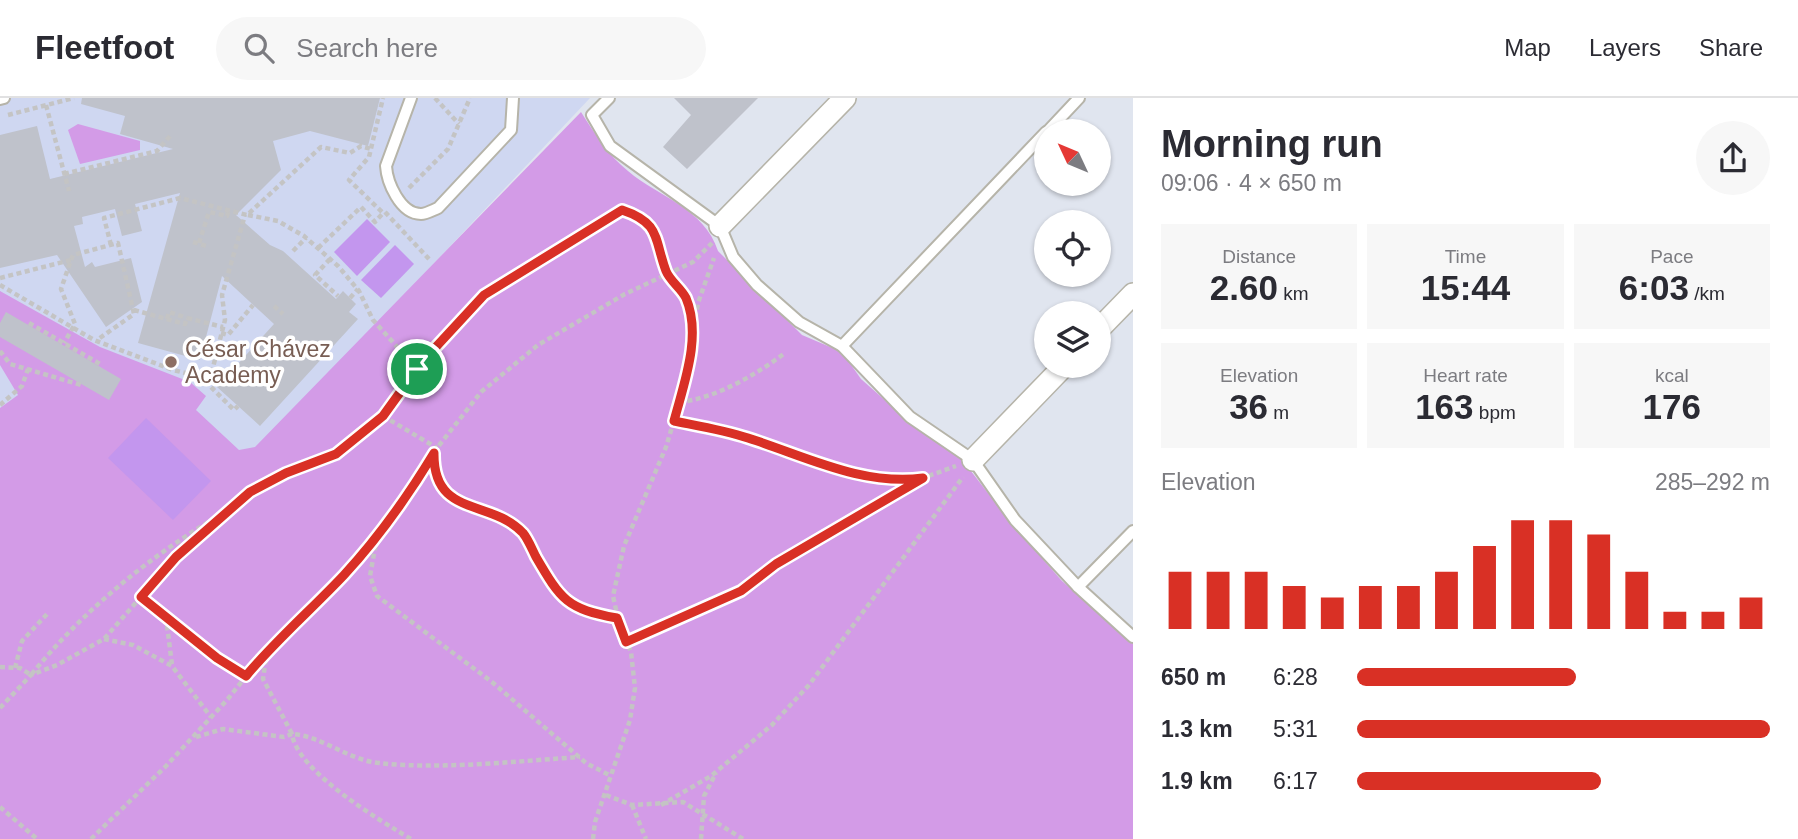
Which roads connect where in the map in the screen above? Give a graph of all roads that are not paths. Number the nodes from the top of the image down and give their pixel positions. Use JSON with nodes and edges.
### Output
{"nodes":[{"id":1,"x":411,"y":98,"type":"edge"},
{"id":2,"x":513,"y":98,"type":"edge"},
{"id":3,"x":609,"y":98,"type":"edge"},
{"id":4,"x":845,"y":98,"type":"edge"},
{"id":5,"x":1079,"y":98,"type":"edge"},
{"id":6,"x":1059,"y":119,"type":"edge"},
{"id":7,"x":1034,"y":146,"type":"edge"},
{"id":8,"x":715,"y":236,"type":"junction"},
{"id":9,"x":1133,"y":294,"type":"edge"},
{"id":10,"x":1111,"y":317,"type":"edge"},
{"id":11,"x":842,"y":346,"type":"junction"},
{"id":12,"x":1052,"y":378,"type":"edge"},
{"id":13,"x":973,"y":460,"type":"junction"},
{"id":14,"x":1133,"y":531,"type":"edge"},
{"id":15,"x":1078,"y":587,"type":"junction"},
{"id":16,"x":1133,"y":637,"type":"edge"}],
"edges":[{"from":1,"to":2,"type":"lane"},
{"from":3,"to":8,"type":"lane"},
{"from":4,"to":8,"type":"street"},
{"from":5,"to":6,"type":"lane"},
{"from":7,"to":11,"type":"lane"},
{"from":8,"to":11,"type":"lane"},
{"from":9,"to":10,"type":"street"},
{"from":11,"to":13,"type":"lane"},
{"from":12,"to":13,"type":"street"},
{"from":13,"to":15,"type":"lane"},
{"from":14,"to":15,"type":"lane"},
{"from":15,"to":16,"type":"lane"}]}
